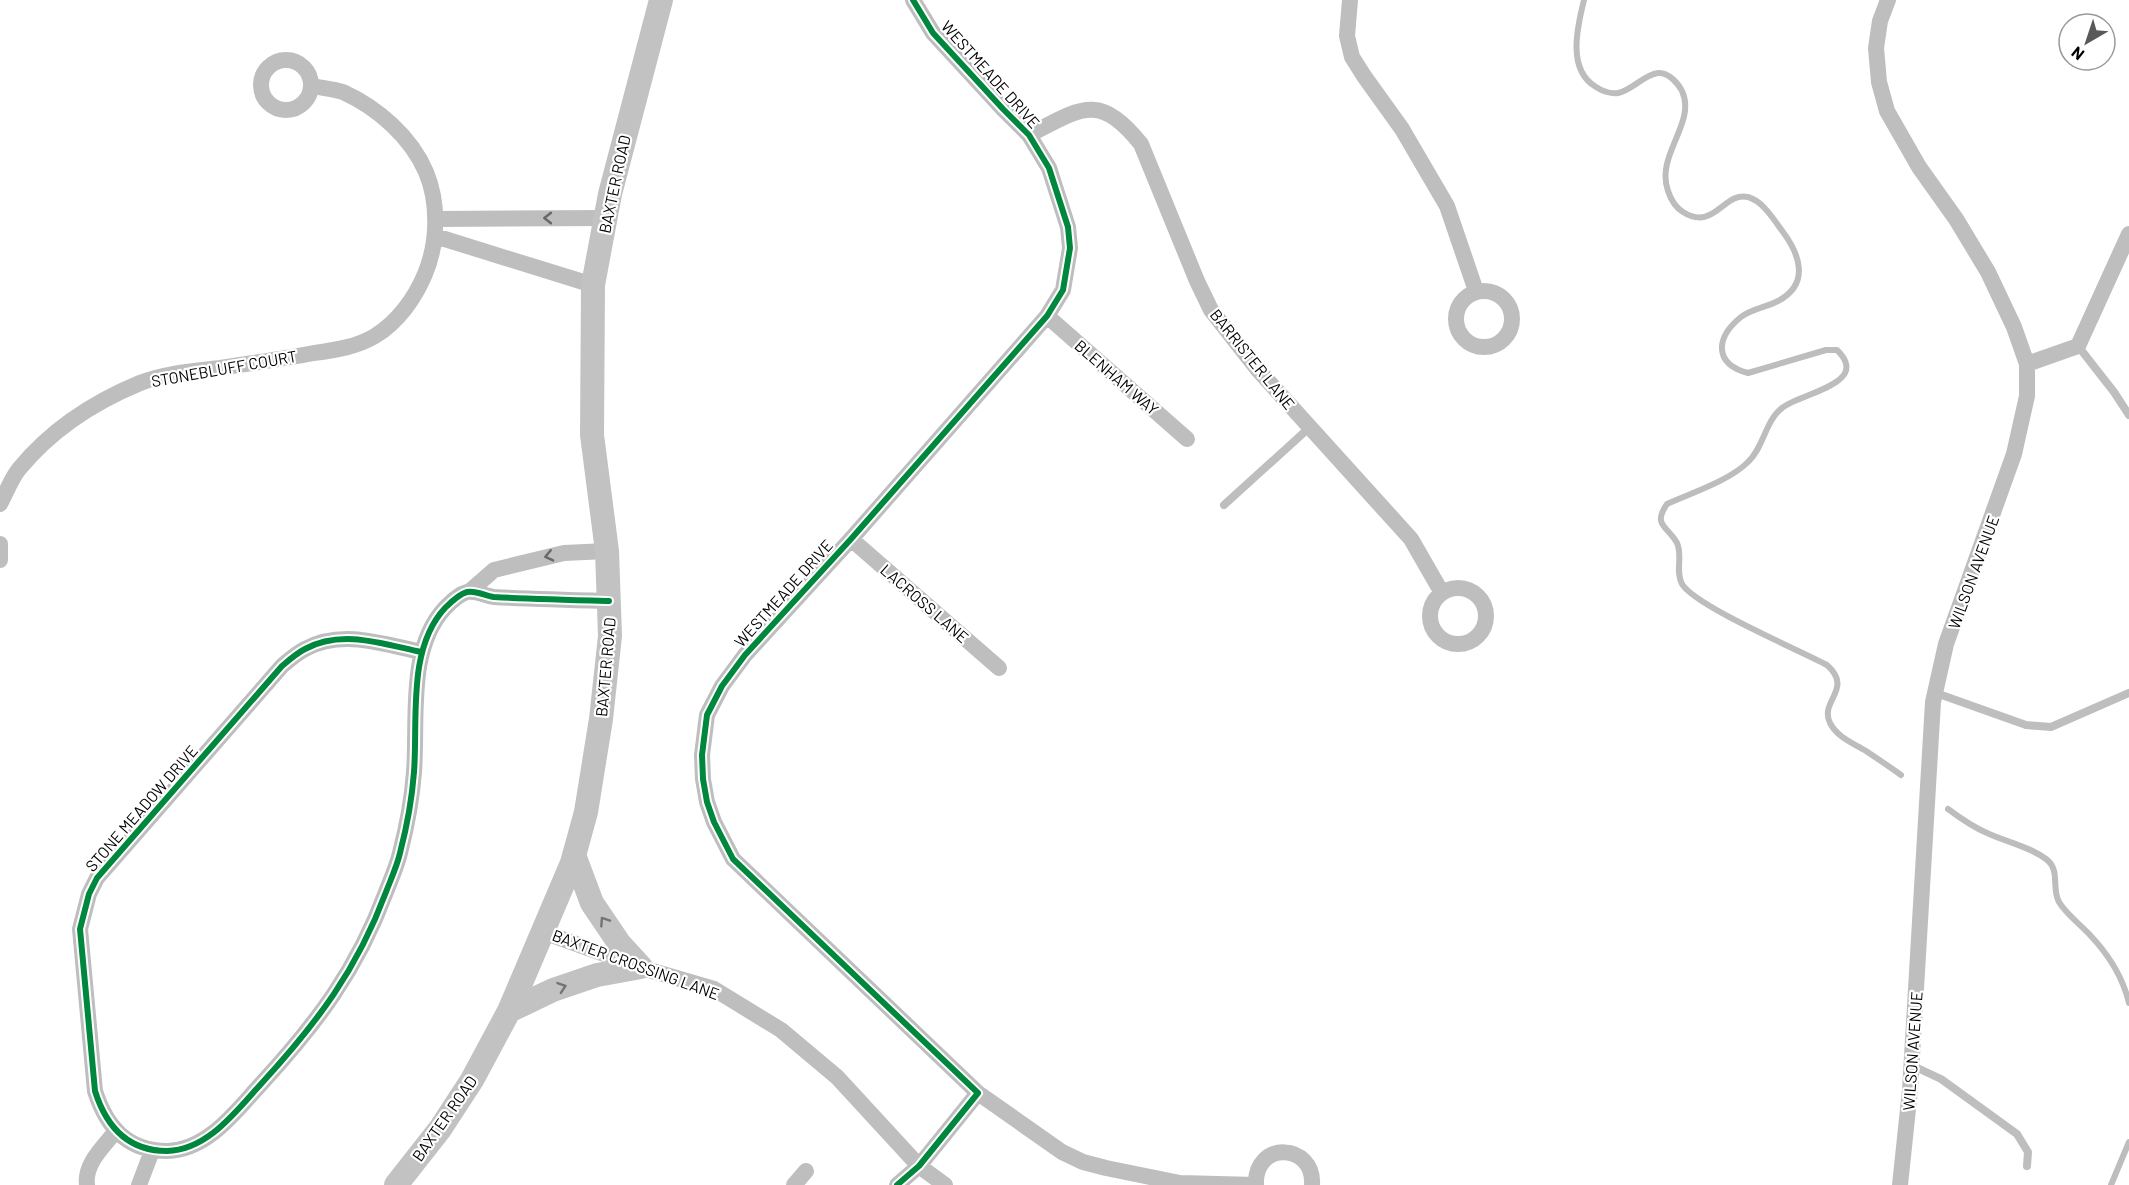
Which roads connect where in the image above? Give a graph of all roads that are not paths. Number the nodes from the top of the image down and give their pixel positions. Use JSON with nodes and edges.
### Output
{"nodes":[{"id":1,"x":661,"y":0,"type":"edge"},
{"id":2,"x":914,"y":0,"type":"edge"},
{"id":3,"x":1350,"y":0,"type":"edge"},
{"id":4,"x":1888,"y":0,"type":"edge"},
{"id":5,"x":312,"y":86,"type":"dead end"},
{"id":6,"x":1029,"y":135,"type":"junction"},
{"id":7,"x":606,"y":218,"type":"junction"},
{"id":8,"x":435,"y":228,"type":"junction"},
{"id":9,"x":2129,"y":234,"type":"edge"},
{"id":10,"x":593,"y":285,"type":"junction"},
{"id":11,"x":1476,"y":291,"type":"dead end"},
{"id":12,"x":1047,"y":316,"type":"junction"},
{"id":13,"x":2078,"y":346,"type":"junction"},
{"id":14,"x":2027,"y":364,"type":"junction"},
{"id":15,"x":2129,"y":415,"type":"edge"},
{"id":16,"x":1310,"y":427,"type":"junction"},
{"id":17,"x":1187,"y":439,"type":"dead end"},
{"id":18,"x":0,"y":504,"type":"edge"},
{"id":19,"x":1224,"y":505,"type":"dead end"},
{"id":20,"x":851,"y":539,"type":"junction"},
{"id":21,"x":0,"y":544,"type":"edge"},
{"id":22,"x":607,"y":551,"type":"junction"},
{"id":23,"x":0,"y":560,"type":"edge"},
{"id":24,"x":470,"y":591,"type":"junction"},
{"id":25,"x":1442,"y":593,"type":"dead end"},
{"id":26,"x":609,"y":601,"type":"junction"},
{"id":27,"x":421,"y":652,"type":"junction"},
{"id":28,"x":999,"y":668,"type":"dead end"},
{"id":29,"x":1936,"y":693,"type":"junction"},
{"id":30,"x":2129,"y":693,"type":"edge"},
{"id":31,"x":574,"y":855,"type":"junction"},
{"id":32,"x":543,"y":932,"type":"junction"},
{"id":33,"x":641,"y":967,"type":"junction"},
{"id":34,"x":509,"y":1011,"type":"junction"},
{"id":35,"x":1911,"y":1065,"type":"junction"},
{"id":36,"x":978,"y":1093,"type":"junction"},
{"id":37,"x":116,"y":1131,"type":"junction"},
{"id":38,"x":152,"y":1150,"type":"junction"},
{"id":39,"x":920,"y":1166,"type":"junction"},
{"id":40,"x":2027,"y":1166,"type":"dead end"},
{"id":41,"x":806,"y":1171,"type":"dead end"},
{"id":42,"x":87,"y":1185,"type":"edge"},
{"id":43,"x":139,"y":1185,"type":"edge"},
{"id":44,"x":396,"y":1185,"type":"edge"},
{"id":45,"x":794,"y":1185,"type":"edge"},
{"id":46,"x":897,"y":1185,"type":"edge"},
{"id":47,"x":945,"y":1185,"type":"edge"},
{"id":48,"x":1256,"y":1185,"type":"edge"},
{"id":49,"x":1312,"y":1185,"type":"edge"},
{"id":50,"x":1900,"y":1185,"type":"edge"}],
"edges":[{"from":1,"to":7,"type":"main road","name":"BAXTER ROAD"},
{"from":2,"to":6,"type":"street","name":"WESTMEADE DRIVE"},
{"from":3,"to":11,"type":"street"},
{"from":4,"to":14,"type":"street","name":"WILSON AVENUE"},
{"from":5,"to":8,"type":"street","name":"STONEBLUFF COURT"},
{"from":6,"to":12,"type":"street","name":"WESTMEADE DRIVE"},
{"from":6,"to":16,"type":"street","name":"BARRISTER LANE"},
{"from":7,"to":8,"type":"street","one_way":true},
{"from":7,"to":10,"type":"main road","name":"BAXTER ROAD"},
{"from":8,"to":10,"type":"street"},
{"from":8,"to":18,"type":"street","name":"STONEBLUFF COURT"},
{"from":9,"to":13,"type":"street"},
{"from":10,"to":22,"type":"main road","name":"BAXTER ROAD"},
{"from":12,"to":17,"type":"street","name":"BLENHAM WAY"},
{"from":12,"to":20,"type":"street","name":"WESTMEADE DRIVE"},
{"from":13,"to":14,"type":"street"},
{"from":13,"to":15,"type":"lane"},
{"from":14,"to":29,"type":"street","name":"WILSON AVENUE"},
{"from":16,"to":19,"type":"lane"},
{"from":16,"to":25,"type":"street","name":"BARRISTER LANE"},
{"from":20,"to":28,"type":"street","name":"LACROSS LANE"},
{"from":20,"to":36,"type":"street","name":"WESTMEADE DRIVE"},
{"from":21,"to":23,"type":"street"},
{"from":22,"to":24,"type":"street","name":"STONE MEADOW DRIVE","one_way":true},
{"from":22,"to":26,"type":"main road","name":"BAXTER ROAD"},
{"from":24,"to":26,"type":"street"},
{"from":24,"to":27,"type":"street","name":"STONE MEADOW DRIVE"},
{"from":26,"to":31,"type":"main road","name":"BAXTER ROAD"},
{"from":27,"to":37,"type":"street","name":"STONE MEADOW DRIVE"},
{"from":27,"to":38,"type":"street","name":"STONE MEADOW DRIVE"},
{"from":29,"to":30,"type":"lane"},
{"from":29,"to":35,"type":"street","name":"WILSON AVENUE"},
{"from":31,"to":32,"type":"main road","name":"BAXTER ROAD"},
{"from":33,"to":31,"type":"main road","one_way":true},
{"from":32,"to":33,"type":"street","name":"BAXTER CROSSING LANE"},
{"from":32,"to":34,"type":"main road","name":"BAXTER ROAD"},
{"from":34,"to":33,"type":"main road","one_way":true},
{"from":33,"to":39,"type":"street","name":"BAXTER CROSSING LANE"},
{"from":34,"to":44,"type":"main road","name":"BAXTER ROAD"},
{"from":35,"to":40,"type":"lane"},
{"from":35,"to":50,"type":"street","name":"WILSON AVENUE"},
{"from":36,"to":39,"type":"street"},
{"from":36,"to":48,"type":"street","name":"WESTMEADE DRIVE"},
{"from":37,"to":38,"type":"street","name":"STONE MEADOW DRIVE"},
{"from":37,"to":42,"type":"street"},
{"from":38,"to":43,"type":"street"},
{"from":39,"to":46,"type":"street"},
{"from":39,"to":47,"type":"street","name":"BAXTER CROSSING LANE"},
{"from":41,"to":45,"type":"street"},
{"from":48,"to":49,"type":"street"}]}
